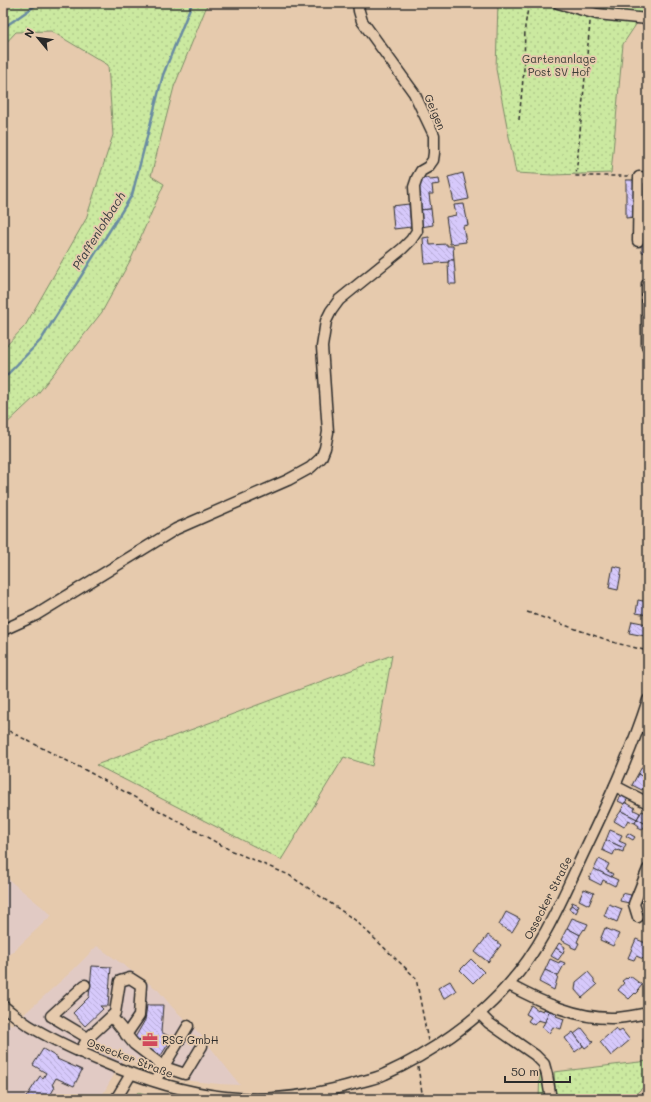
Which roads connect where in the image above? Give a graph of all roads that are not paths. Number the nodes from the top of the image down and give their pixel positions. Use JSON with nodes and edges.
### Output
{"nodes":[{"id":1,"x":358,"y":3,"type":"edge"},
{"id":2,"x":558,"y":3,"type":"edge"},
{"id":3,"x":648,"y":19,"type":"edge"},
{"id":4,"x":643,"y":178,"type":"edge"},
{"id":5,"x":638,"y":241,"type":"dead end"},
{"id":6,"x":647,"y":284,"type":"dead end"},
{"id":7,"x":648,"y":346,"type":"edge"},
{"id":8,"x":3,"y":630,"type":"edge"},
{"id":9,"x":648,"y":700,"type":"edge"},
{"id":10,"x":615,"y":786,"type":"junction"},
{"id":11,"x":648,"y":803,"type":"edge"},
{"id":12,"x":648,"y":869,"type":"edge"},
{"id":13,"x":638,"y":917,"type":"dead end"},
{"id":14,"x":85,"y":984,"type":"dead end"},
{"id":15,"x":509,"y":985,"type":"junction"},
{"id":16,"x":3,"y":1006,"type":"edge"},
{"id":17,"x":480,"y":1013,"type":"junction"},
{"id":18,"x":648,"y":1013,"type":"edge"},
{"id":19,"x":112,"y":1017,"type":"junction"},
{"id":20,"x":188,"y":1026,"type":"dead end"},
{"id":21,"x":126,"y":1035,"type":"junction"},
{"id":22,"x":88,"y":1038,"type":"junction"},
{"id":23,"x":202,"y":1046,"type":"dead end"},
{"id":24,"x":80,"y":1052,"type":"junction"},
{"id":25,"x":164,"y":1067,"type":"junction"},
{"id":26,"x":131,"y":1074,"type":"junction"},
{"id":27,"x":155,"y":1082,"type":"junction"},
{"id":28,"x":116,"y":1099,"type":"edge"},
{"id":29,"x":551,"y":1099,"type":"edge"}],
"edges":[{"from":1,"to":8,"type":"street","name":"Geigen"},
{"from":2,"to":3,"type":"street"},
{"from":4,"to":5,"type":"street"},
{"from":6,"to":7,"type":"street"},
{"from":9,"to":10,"type":"street","name":"Ossecker Straße"},
{"from":10,"to":11,"type":"street"},
{"from":10,"to":15,"type":"street","name":"Ossecker Straße"},
{"from":12,"to":13,"type":"street"},
{"from":14,"to":22,"type":"street"},
{"from":15,"to":17,"type":"street","name":"Ossecker Straße"},
{"from":15,"to":18,"type":"street"},
{"from":16,"to":24,"type":"street","name":"Ossecker Straße"},
{"from":17,"to":27,"type":"street","name":"Ossecker Straße"},
{"from":17,"to":29,"type":"street"},
{"from":19,"to":21,"type":"street"},
{"from":19,"to":21,"type":"street"},
{"from":19,"to":22,"type":"street"},
{"from":20,"to":25,"type":"street"},
{"from":21,"to":25,"type":"street"},
{"from":22,"to":24,"type":"street"},
{"from":23,"to":25,"type":"street"},
{"from":24,"to":26,"type":"street","name":"Ossecker Straße"},
{"from":25,"to":27,"type":"street"},
{"from":26,"to":27,"type":"street","name":"Ossecker Straße"},
{"from":26,"to":28,"type":"street"}]}
